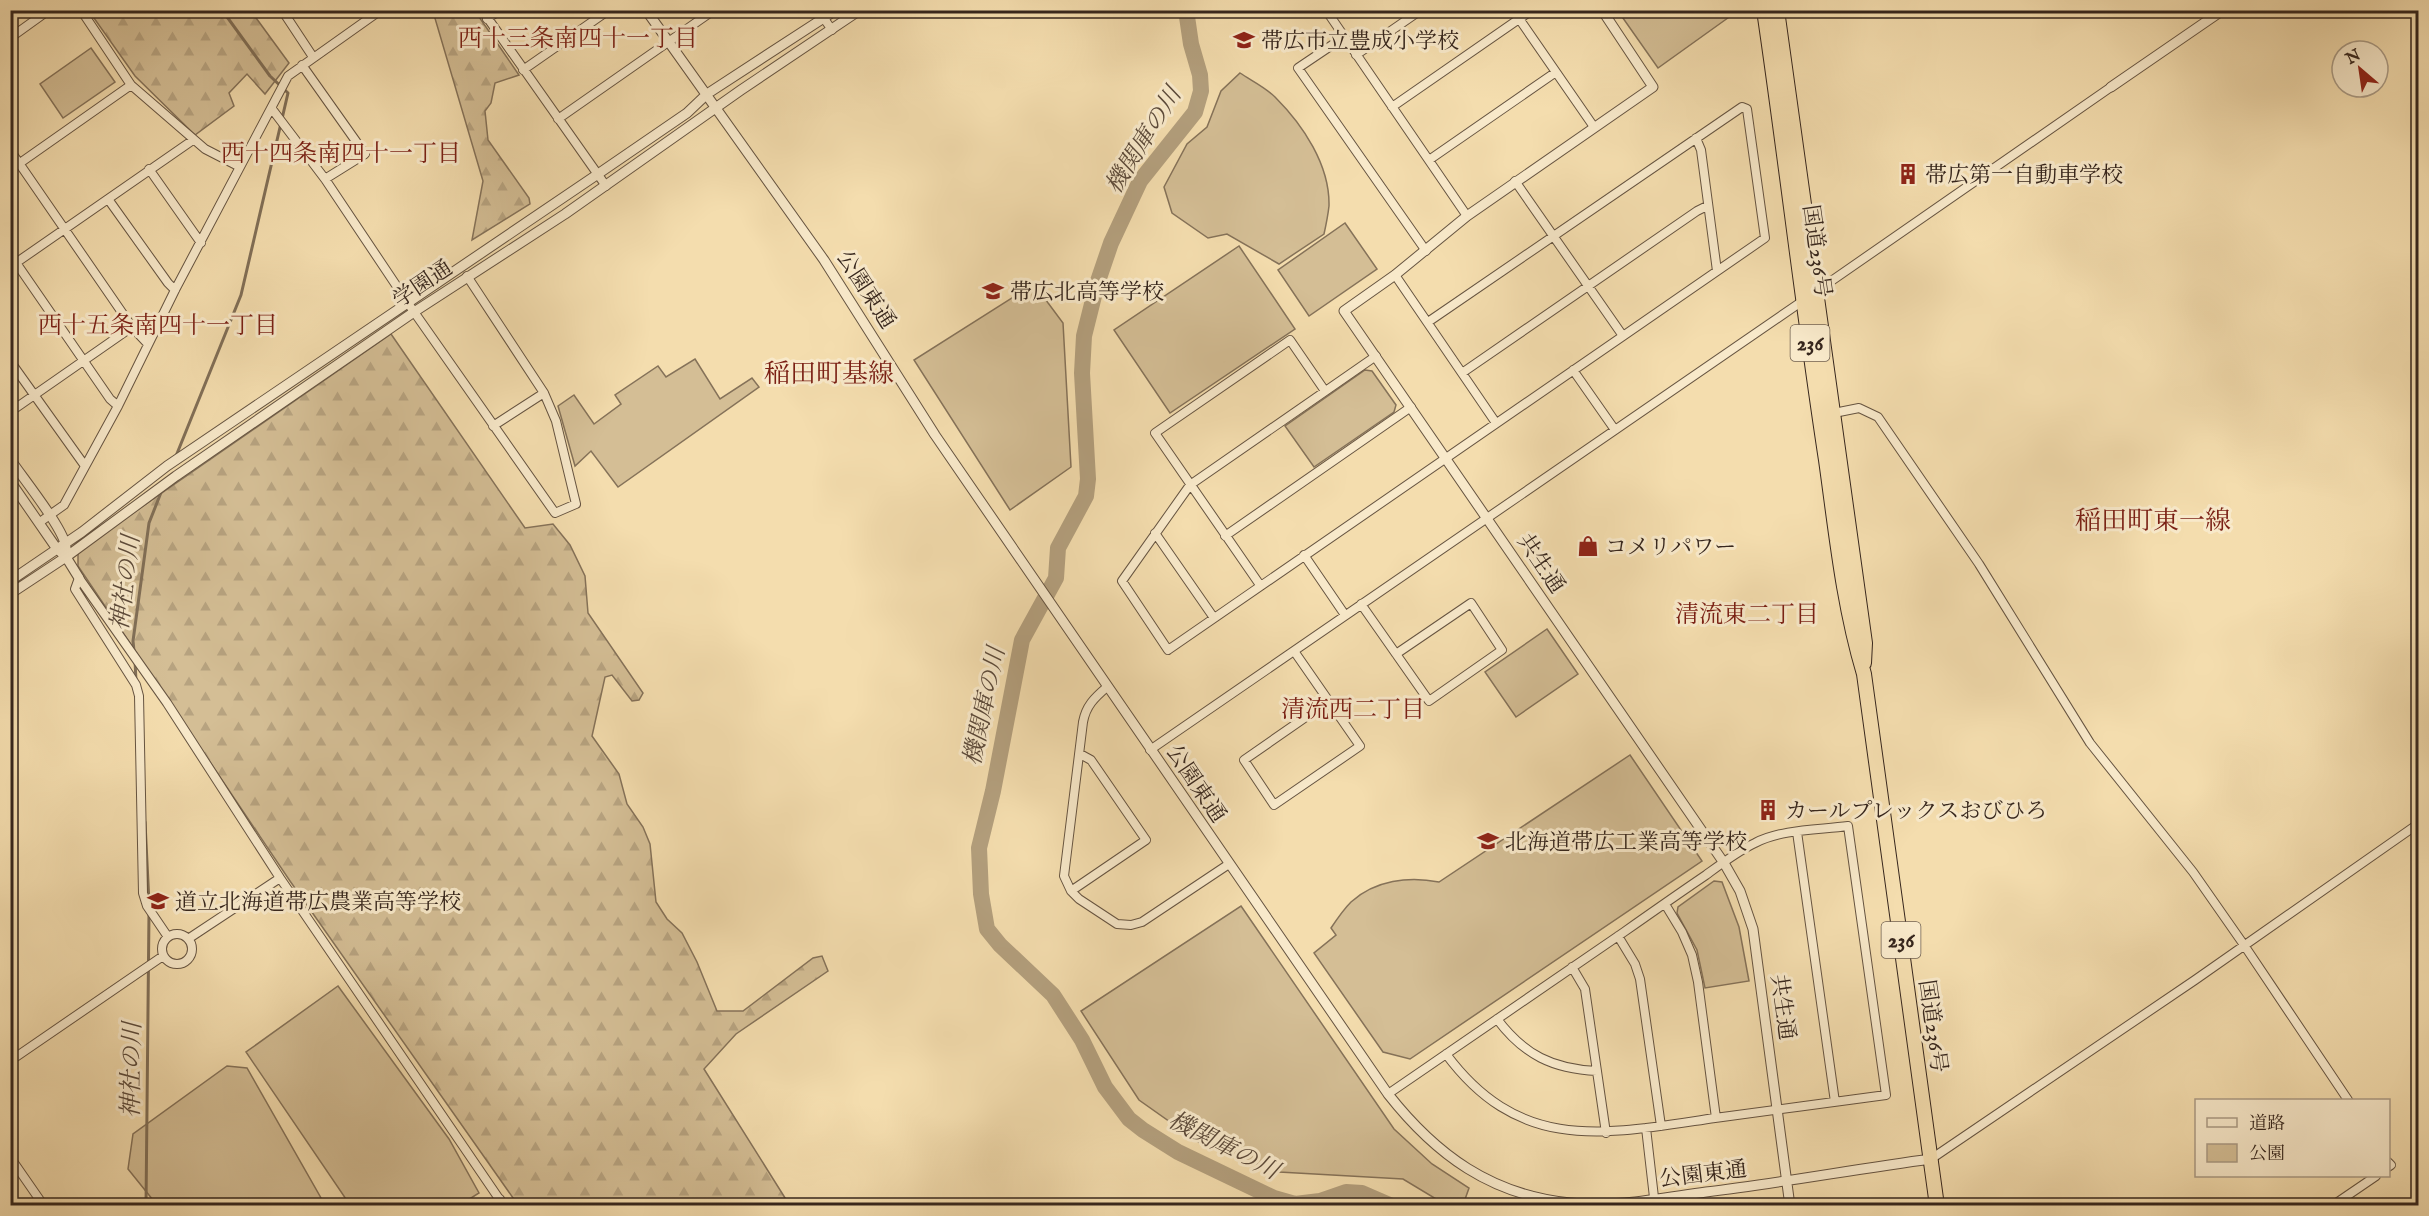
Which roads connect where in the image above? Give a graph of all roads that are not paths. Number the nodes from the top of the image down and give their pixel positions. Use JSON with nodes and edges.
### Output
{"nodes":[{"id":1,"x":49,"y":10,"type":"edge"},
{"id":2,"x":81,"y":10,"type":"edge"},
{"id":3,"x":282,"y":10,"type":"edge"},
{"id":4,"x":381,"y":10,"type":"edge"},
{"id":5,"x":482,"y":10,"type":"edge"},
{"id":6,"x":500,"y":10,"type":"edge"},
{"id":7,"x":609,"y":10,"type":"edge"},
{"id":8,"x":646,"y":10,"type":"edge"},
{"id":9,"x":714,"y":10,"type":"edge"},
{"id":10,"x":836,"y":10,"type":"edge"},
{"id":11,"x":860,"y":10,"type":"edge"},
{"id":12,"x":1326,"y":10,"type":"edge"},
{"id":13,"x":1420,"y":10,"type":"edge"},
{"id":14,"x":1513,"y":10,"type":"edge"},
{"id":15,"x":1532,"y":10,"type":"edge"},
{"id":16,"x":1602,"y":10,"type":"edge"},
{"id":17,"x":1764,"y":10,"type":"edge"},
{"id":18,"x":1777,"y":10,"type":"edge"},
{"id":19,"x":2223,"y":10,"type":"edge"},
{"id":20,"x":821,"y":15,"type":"edge"},
{"id":21,"x":1519,"y":19,"type":"junction"},
{"id":22,"x":487,"y":20,"type":"junction"},
{"id":23,"x":832,"y":30,"type":"junction"},
{"id":24,"x":1344,"y":37,"type":"junction"},
{"id":25,"x":10,"y":38,"type":"edge"},
{"id":26,"x":669,"y":42,"type":"junction"},
{"id":27,"x":1356,"y":55,"type":"junction"},
{"id":28,"x":314,"y":57,"type":"junction"},
{"id":29,"x":302,"y":65,"type":"junction"},
{"id":30,"x":523,"y":70,"type":"junction"},
{"id":31,"x":1556,"y":72,"type":"junction"},
{"id":32,"x":132,"y":85,"type":"junction"},
{"id":33,"x":2111,"y":87,"type":"joint"},
{"id":34,"x":707,"y":94,"type":"junction"},
{"id":35,"x":1392,"y":107,"type":"junction"},
{"id":36,"x":717,"y":108,"type":"junction"},
{"id":37,"x":272,"y":109,"type":"junction"},
{"id":38,"x":558,"y":119,"type":"junction"},
{"id":39,"x":1594,"y":127,"type":"junction"},
{"id":40,"x":1696,"y":138,"type":"junction"},
{"id":41,"x":193,"y":140,"type":"junction"},
{"id":42,"x":10,"y":150,"type":"edge"},
{"id":43,"x":1429,"y":160,"type":"junction"},
{"id":44,"x":20,"y":163,"type":"junction"},
{"id":45,"x":240,"y":167,"type":"junction"},
{"id":46,"x":149,"y":169,"type":"junction"},
{"id":47,"x":598,"y":174,"type":"junction"},
{"id":48,"x":325,"y":179,"type":"junction"},
{"id":49,"x":1515,"y":181,"type":"junction"},
{"id":50,"x":606,"y":186,"type":"junction"},
{"id":51,"x":108,"y":199,"type":"junction"},
{"id":52,"x":1707,"y":206,"type":"junction"},
{"id":53,"x":1467,"y":216,"type":"junction"},
{"id":54,"x":64,"y":229,"type":"junction"},
{"id":55,"x":1554,"y":235,"type":"junction"},
{"id":56,"x":201,"y":243,"type":"junction"},
{"id":57,"x":1426,"y":251,"type":"junction"},
{"id":58,"x":10,"y":254,"type":"edge"},
{"id":59,"x":13,"y":265,"type":"edge"},
{"id":60,"x":1717,"y":270,"type":"junction"},
{"id":61,"x":1395,"y":274,"type":"junction"},
{"id":62,"x":467,"y":276,"type":"junction"},
{"id":63,"x":1589,"y":286,"type":"junction"},
{"id":64,"x":175,"y":290,"type":"junction"},
{"id":65,"x":1816,"y":292,"type":"junction"},
{"id":66,"x":1804,"y":300,"type":"junction"},
{"id":67,"x":407,"y":302,"type":"junction"},
{"id":68,"x":414,"y":312,"type":"junction"},
{"id":69,"x":1428,"y":322,"type":"junction"},
{"id":70,"x":132,"y":327,"type":"junction"},
{"id":71,"x":1623,"y":336,"type":"junction"},
{"id":72,"x":148,"y":344,"type":"junction"},
{"id":73,"x":1376,"y":356,"type":"junction"},
{"id":74,"x":84,"y":360,"type":"junction"},
{"id":75,"x":10,"y":361,"type":"edge"},
{"id":76,"x":1573,"y":370,"type":"junction"},
{"id":77,"x":1462,"y":373,"type":"junction"},
{"id":78,"x":1325,"y":391,"type":"junction"},
{"id":79,"x":544,"y":393,"type":"junction"},
{"id":80,"x":34,"y":395,"type":"junction"},
{"id":81,"x":118,"y":406,"type":"junction"},
{"id":82,"x":1411,"y":407,"type":"junction"},
{"id":83,"x":10,"y":412,"type":"edge"},
{"id":84,"x":1834,"y":414,"type":"junction"},
{"id":85,"x":1819,"y":416,"type":"junction"},
{"id":86,"x":1496,"y":423,"type":"junction"},
{"id":87,"x":493,"y":426,"type":"junction"},
{"id":88,"x":1615,"y":430,"type":"junction"},
{"id":89,"x":1446,"y":458,"type":"junction"},
{"id":90,"x":10,"y":459,"type":"edge"},
{"id":91,"x":85,"y":466,"type":"junction"},
{"id":92,"x":10,"y":481,"type":"edge"},
{"id":93,"x":1190,"y":485,"type":"junction"},
{"id":94,"x":49,"y":516,"type":"junction"},
{"id":95,"x":1486,"y":518,"type":"junction"},
{"id":96,"x":40,"y":522,"type":"junction"},
{"id":97,"x":1155,"y":533,"type":"junction"},
{"id":98,"x":1225,"y":536,"type":"junction"},
{"id":99,"x":61,"y":546,"type":"junction"},
{"id":100,"x":1304,"y":555,"type":"junction"},
{"id":101,"x":66,"y":556,"type":"junction"},
{"id":102,"x":79,"y":578,"type":"junction"},
{"id":103,"x":10,"y":581,"type":"edge"},
{"id":104,"x":1260,"y":585,"type":"junction"},
{"id":105,"x":10,"y":594,"type":"edge"},
{"id":106,"x":1361,"y":604,"type":"junction"},
{"id":107,"x":1345,"y":615,"type":"junction"},
{"id":108,"x":1214,"y":618,"type":"junction"},
{"id":109,"x":1294,"y":651,"type":"junction"},
{"id":110,"x":1396,"y":654,"type":"junction"},
{"id":111,"x":1864,"y":674,"type":"junction"},
{"id":112,"x":1107,"y":687,"type":"junction"},
{"id":113,"x":1329,"y":701,"type":"junction"},
{"id":114,"x":1150,"y":750,"type":"junction"},
{"id":115,"x":1080,"y":754,"type":"junction"},
{"id":116,"x":2418,"y":824,"type":"edge"},
{"id":117,"x":1797,"y":832,"type":"junction"},
{"id":118,"x":1724,"y":862,"type":"junction"},
{"id":119,"x":1228,"y":864,"type":"junction"},
{"id":120,"x":280,"y":878,"type":"junction"},
{"id":121,"x":1071,"y":891,"type":"junction"},
{"id":122,"x":1665,"y":904,"type":"junction"},
{"id":123,"x":1618,"y":936,"type":"junction"},
{"id":124,"x":168,"y":937,"type":"junction"},
{"id":125,"x":188,"y":939,"type":"junction"},
{"id":126,"x":2244,"y":945,"type":"junction"},
{"id":127,"x":164,"y":956,"type":"junction"},
{"id":128,"x":1572,"y":967,"type":"junction"},
{"id":129,"x":1497,"y":1019,"type":"junction"},
{"id":130,"x":1446,"y":1054,"type":"junction"},
{"id":131,"x":10,"y":1061,"type":"edge"},
{"id":132,"x":1597,"y":1071,"type":"junction"},
{"id":133,"x":1388,"y":1094,"type":"junction"},
{"id":134,"x":2347,"y":1099,"type":"edge"},
{"id":135,"x":1835,"y":1102,"type":"junction"},
{"id":136,"x":1778,"y":1110,"type":"junction"},
{"id":137,"x":1716,"y":1118,"type":"junction"},
{"id":138,"x":1661,"y":1126,"type":"junction"},
{"id":139,"x":1646,"y":1128,"type":"junction"},
{"id":140,"x":1606,"y":1133,"type":"junction"},
{"id":141,"x":10,"y":1157,"type":"edge"},
{"id":142,"x":1931,"y":1159,"type":"junction"},
{"id":143,"x":2375,"y":1177,"type":"edge"},
{"id":144,"x":1786,"y":1182,"type":"junction"},
{"id":145,"x":502,"y":1202,"type":"edge"},
{"id":146,"x":1655,"y":1202,"type":"edge"},
{"id":147,"x":44,"y":1206,"type":"edge"},
{"id":148,"x":490,"y":1206,"type":"edge"},
{"id":149,"x":1790,"y":1206,"type":"edge"},
{"id":150,"x":1937,"y":1206,"type":"edge"},
{"id":151,"x":2332,"y":1206,"type":"edge"}],
"edges":[{"from":1,"to":25,"type":"street"},
{"from":2,"to":32,"type":"street"},
{"from":3,"to":28,"type":"street"},
{"from":4,"to":28,"type":"street"},
{"from":5,"to":22,"type":"street"},
{"from":6,"to":22,"type":"street"},
{"from":7,"to":30,"type":"street"},
{"from":8,"to":26,"type":"street","name":"公園東通"},
{"from":9,"to":26,"type":"street"},
{"from":10,"to":20,"type":"street","name":"学園通"},
{"from":11,"to":23,"type":"street","name":"学園通"},
{"from":12,"to":24,"type":"street"},
{"from":13,"to":27,"type":"street"},
{"from":14,"to":21,"type":"street"},
{"from":15,"to":21,"type":"street"},
{"from":16,"to":39,"type":"street","name":"共生通"},
{"from":17,"to":66,"type":"highway","name":"国道236号","number":"236"},
{"from":18,"to":65,"type":"highway","name":"国道236号","number":"236"},
{"from":19,"to":33,"type":"street"},
{"from":20,"to":23,"type":"street"},
{"from":20,"to":34,"type":"street","name":"学園通"},
{"from":21,"to":31,"type":"street"},
{"from":21,"to":35,"type":"street"},
{"from":22,"to":30,"type":"street"},
{"from":23,"to":36,"type":"street","name":"学園通"},
{"from":24,"to":27,"type":"street"},
{"from":24,"to":57,"type":"street"},
{"from":26,"to":34,"type":"street","name":"公園東通"},
{"from":26,"to":38,"type":"street"},
{"from":27,"to":35,"type":"street"},
{"from":28,"to":29,"type":"street"},
{"from":29,"to":37,"type":"street"},
{"from":29,"to":48,"type":"street"},
{"from":30,"to":38,"type":"street"},
{"from":31,"to":39,"type":"street"},
{"from":31,"to":43,"type":"street"},
{"from":32,"to":41,"type":"street"},
{"from":32,"to":44,"type":"street"},
{"from":33,"to":65,"type":"street"},
{"from":34,"to":36,"type":"street","name":"公園東通"},
{"from":34,"to":47,"type":"street","name":"学園通"},
{"from":35,"to":43,"type":"street"},
{"from":36,"to":50,"type":"street","name":"学園通"},
{"from":36,"to":112,"type":"street","name":"公園東通"},
{"from":37,"to":45,"type":"street"},
{"from":37,"to":48,"type":"street"},
{"from":38,"to":47,"type":"street"},
{"from":39,"to":49,"type":"street","name":"共生通"},
{"from":40,"to":52,"type":"street"},
{"from":40,"to":55,"type":"street"},
{"from":40,"to":60,"type":"street"},
{"from":41,"to":45,"type":"street"},
{"from":41,"to":46,"type":"street"},
{"from":42,"to":44,"type":"street"},
{"from":43,"to":53,"type":"street"},
{"from":44,"to":54,"type":"street"},
{"from":45,"to":56,"type":"street"},
{"from":46,"to":51,"type":"street"},
{"from":46,"to":56,"type":"street"},
{"from":47,"to":50,"type":"street"},
{"from":47,"to":67,"type":"street","name":"学園通"},
{"from":48,"to":67,"type":"street"},
{"from":49,"to":53,"type":"street","name":"共生通"},
{"from":49,"to":55,"type":"street"},
{"from":50,"to":62,"type":"street","name":"学園通"},
{"from":51,"to":54,"type":"street"},
{"from":51,"to":64,"type":"street"},
{"from":52,"to":60,"type":"street"},
{"from":52,"to":63,"type":"street"},
{"from":53,"to":57,"type":"street","name":"共生通"},
{"from":54,"to":59,"type":"street"},
{"from":54,"to":70,"type":"street"},
{"from":55,"to":63,"type":"street"},
{"from":55,"to":69,"type":"street"},
{"from":56,"to":64,"type":"street"},
{"from":57,"to":61,"type":"street","name":"共生通"},
{"from":58,"to":59,"type":"street"},
{"from":59,"to":74,"type":"street"},
{"from":60,"to":71,"type":"street"},
{"from":61,"to":69,"type":"street"},
{"from":61,"to":73,"type":"street","name":"共生通"},
{"from":62,"to":68,"type":"street","name":"学園通"},
{"from":62,"to":79,"type":"street"},
{"from":63,"to":71,"type":"street"},
{"from":63,"to":77,"type":"street"},
{"from":64,"to":72,"type":"street"},
{"from":65,"to":66,"type":"street"},
{"from":65,"to":84,"type":"highway","name":"国道236号","number":"236"},
{"from":66,"to":85,"type":"highway","name":"国道236号","number":"236"},
{"from":66,"to":88,"type":"street"},
{"from":67,"to":68,"type":"street"},
{"from":67,"to":99,"type":"street","name":"学園通"},
{"from":68,"to":87,"type":"street"},
{"from":68,"to":101,"type":"street","name":"学園通"},
{"from":69,"to":77,"type":"street"},
{"from":70,"to":72,"type":"street"},
{"from":70,"to":74,"type":"street"},
{"from":71,"to":76,"type":"street"},
{"from":72,"to":81,"type":"street"},
{"from":73,"to":78,"type":"street"},
{"from":73,"to":82,"type":"street","name":"共生通"},
{"from":74,"to":80,"type":"street"},
{"from":74,"to":81,"type":"street"},
{"from":75,"to":80,"type":"street"},
{"from":76,"to":86,"type":"street"},
{"from":76,"to":88,"type":"street"},
{"from":77,"to":86,"type":"street"},
{"from":78,"to":93,"type":"street"},
{"from":78,"to":93,"type":"street"},
{"from":79,"to":87,"type":"street"},
{"from":79,"to":87,"type":"street"},
{"from":80,"to":83,"type":"street"},
{"from":80,"to":91,"type":"street"},
{"from":81,"to":91,"type":"street"},
{"from":82,"to":89,"type":"street","name":"共生通"},
{"from":82,"to":98,"type":"street"},
{"from":84,"to":85,"type":"street"},
{"from":84,"to":111,"type":"highway","name":"国道236号","number":"236"},
{"from":84,"to":126,"type":"street"},
{"from":85,"to":111,"type":"highway","name":"国道236号","number":"236"},
{"from":86,"to":89,"type":"street"},
{"from":88,"to":95,"type":"street"},
{"from":89,"to":95,"type":"street","name":"共生通"},
{"from":89,"to":100,"type":"street"},
{"from":90,"to":94,"type":"street"},
{"from":91,"to":94,"type":"street"},
{"from":92,"to":96,"type":"street"},
{"from":93,"to":97,"type":"street"},
{"from":93,"to":98,"type":"street"},
{"from":94,"to":96,"type":"street"},
{"from":94,"to":99,"type":"street"},
{"from":95,"to":106,"type":"street"},
{"from":95,"to":118,"type":"street","name":"共生通"},
{"from":96,"to":99,"type":"street"},
{"from":97,"to":108,"type":"street"},
{"from":97,"to":108,"type":"street"},
{"from":98,"to":104,"type":"street"},
{"from":99,"to":101,"type":"street"},
{"from":99,"to":103,"type":"street","name":"学園通"},
{"from":100,"to":104,"type":"street"},
{"from":100,"to":107,"type":"street"},
{"from":101,"to":102,"type":"street"},
{"from":101,"to":105,"type":"street","name":"学園通"},
{"from":102,"to":120,"type":"street"},
{"from":102,"to":124,"type":"street"},
{"from":104,"to":108,"type":"street"},
{"from":106,"to":107,"type":"street"},
{"from":106,"to":110,"type":"street"},
{"from":107,"to":109,"type":"street"},
{"from":109,"to":113,"type":"street"},
{"from":109,"to":114,"type":"street"},
{"from":110,"to":110,"type":"street"},
{"from":111,"to":142,"type":"highway","name":"国道236号","number":"236"},
{"from":112,"to":114,"type":"street","name":"公園東通"},
{"from":112,"to":115,"type":"street"},
{"from":113,"to":113,"type":"street"},
{"from":114,"to":119,"type":"street","name":"公園東通"},
{"from":115,"to":121,"type":"street"},
{"from":115,"to":121,"type":"street"},
{"from":116,"to":126,"type":"street"},
{"from":117,"to":118,"type":"street"},
{"from":117,"to":135,"type":"street"},
{"from":117,"to":135,"type":"street"},
{"from":118,"to":122,"type":"street"},
{"from":118,"to":136,"type":"street","name":"共生通"},
{"from":119,"to":121,"type":"street"},
{"from":119,"to":133,"type":"street","name":"公園東通"},
{"from":120,"to":125,"type":"street"},
{"from":120,"to":145,"type":"street"},
{"from":122,"to":123,"type":"street"},
{"from":122,"to":137,"type":"street"},
{"from":123,"to":128,"type":"street"},
{"from":123,"to":138,"type":"street"},
{"from":124,"to":125,"type":"street"},
{"from":124,"to":127,"type":"street"},
{"from":125,"to":127,"type":"street"},
{"from":126,"to":134,"type":"street"},
{"from":126,"to":142,"type":"street"},
{"from":127,"to":131,"type":"street"},
{"from":128,"to":129,"type":"street"},
{"from":128,"to":132,"type":"street"},
{"from":129,"to":130,"type":"street"},
{"from":129,"to":132,"type":"street"},
{"from":130,"to":133,"type":"street"},
{"from":130,"to":140,"type":"street"},
{"from":132,"to":140,"type":"street"},
{"from":133,"to":146,"type":"street","name":"公園東通"},
{"from":135,"to":136,"type":"street"},
{"from":136,"to":137,"type":"street"},
{"from":136,"to":144,"type":"street","name":"共生通"},
{"from":137,"to":138,"type":"street"},
{"from":138,"to":139,"type":"street"},
{"from":139,"to":140,"type":"street"},
{"from":139,"to":146,"type":"street"},
{"from":141,"to":147,"type":"street"},
{"from":142,"to":144,"type":"street","name":"公園東通"},
{"from":142,"to":150,"type":"highway","name":"国道236号","number":"236"},
{"from":143,"to":151,"type":"street"},
{"from":144,"to":146,"type":"street","name":"公園東通"},
{"from":144,"to":149,"type":"street","name":"共生通"},
{"from":145,"to":148,"type":"street"}]}
